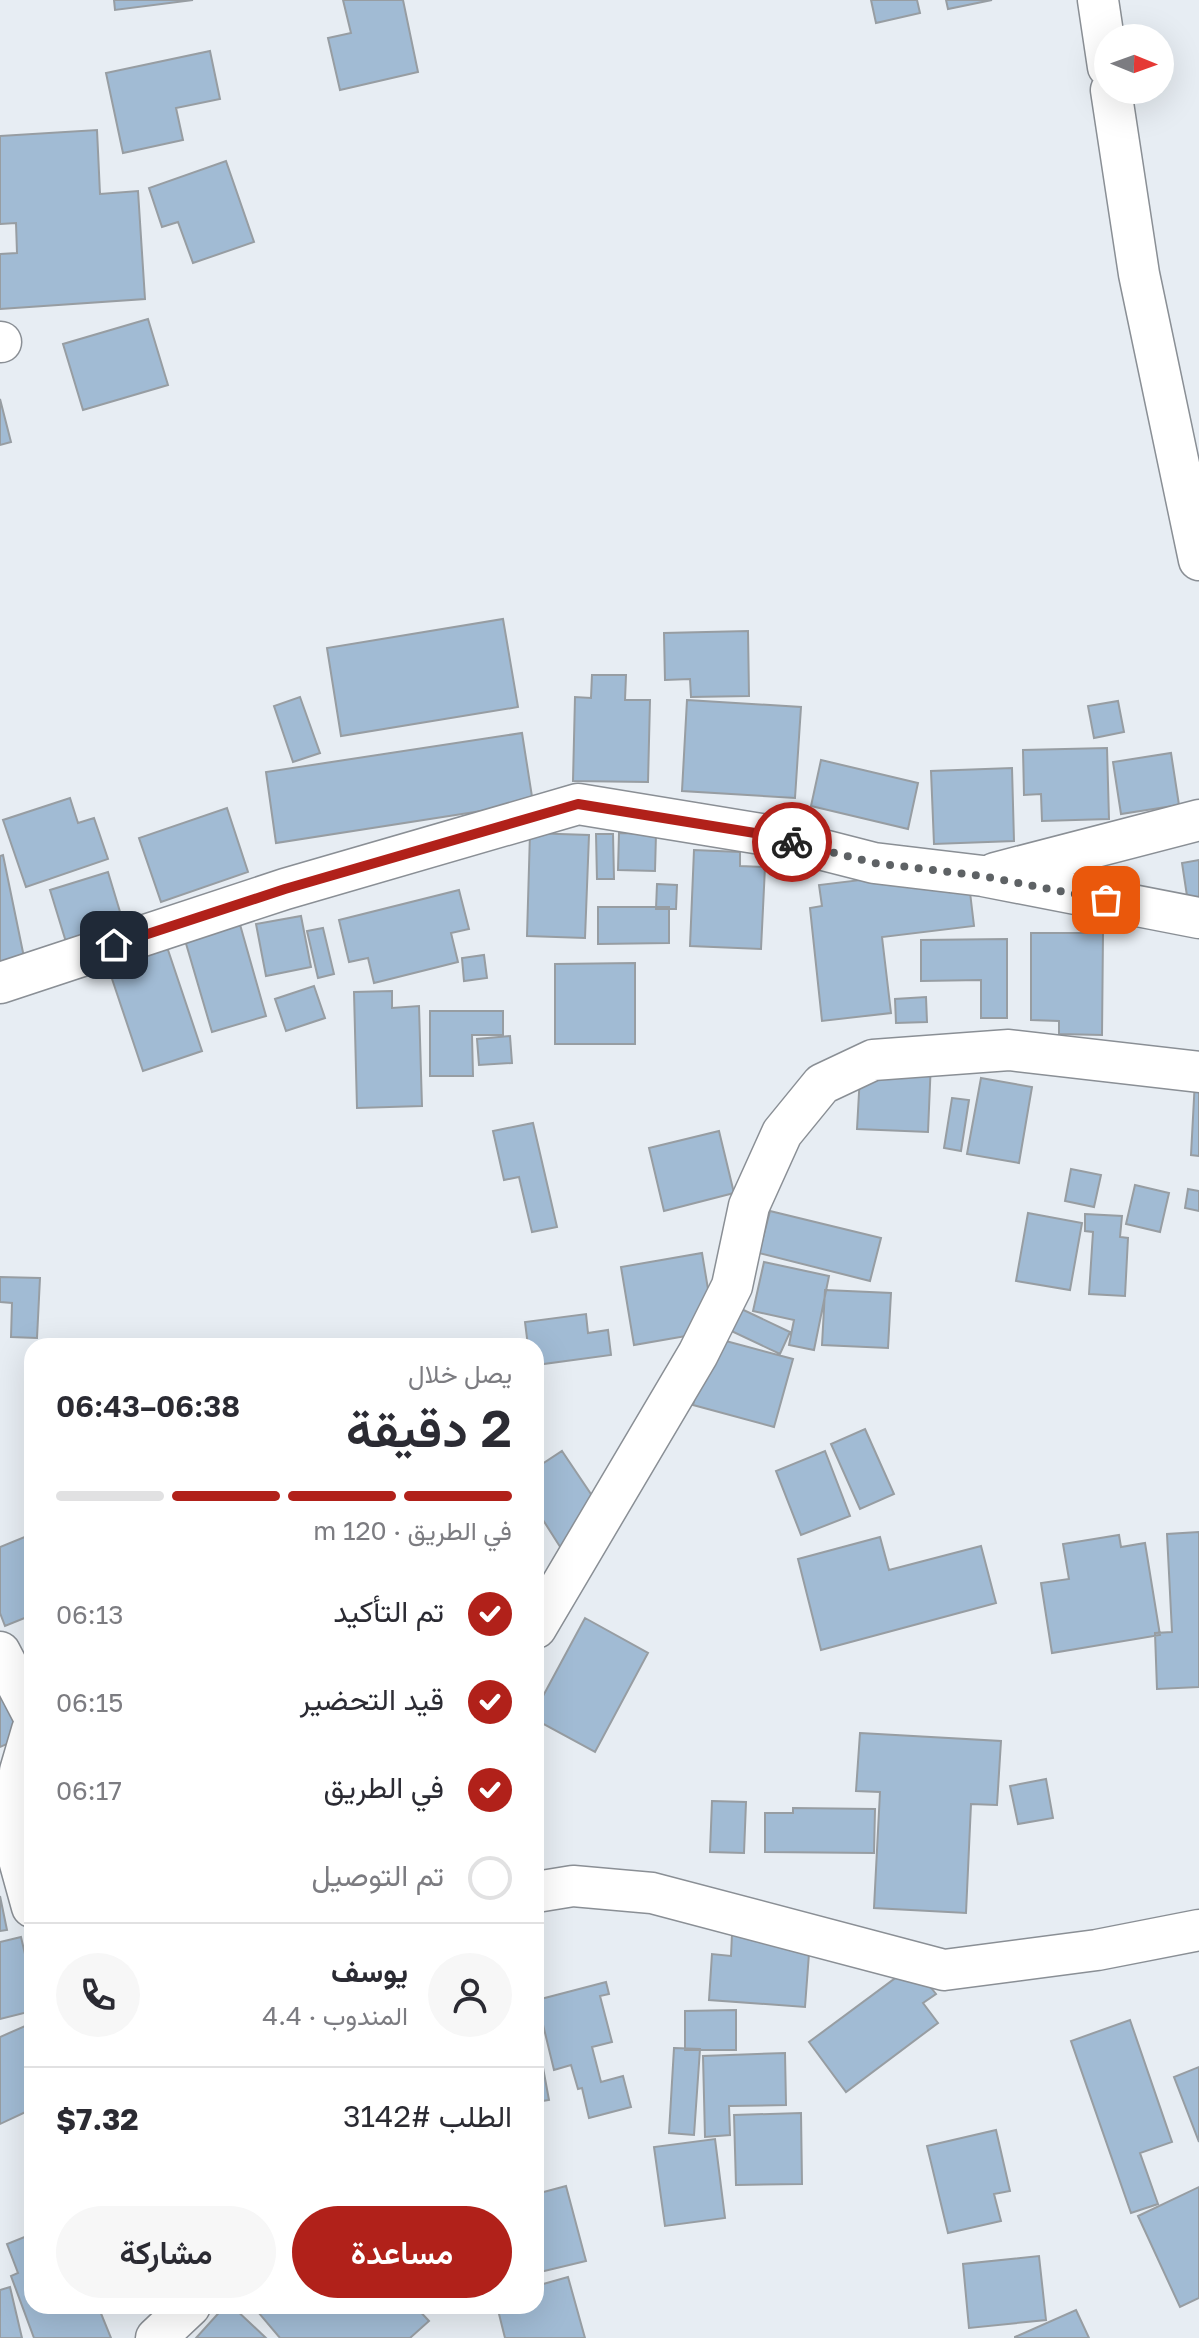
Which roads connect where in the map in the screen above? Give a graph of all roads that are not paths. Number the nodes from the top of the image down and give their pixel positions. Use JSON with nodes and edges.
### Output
{"nodes":[{"id":1,"x":1098,"y":0,"type":"edge"},
{"id":2,"x":1102,"y":24,"type":"edge"},
{"id":3,"x":1113,"y":104,"type":"edge"},
{"id":4,"x":1199,"y":560,"type":"edge"},
{"id":5,"x":1199,"y":820,"type":"edge"},
{"id":6,"x":983,"y":876,"type":"junction"},
{"id":7,"x":1199,"y":918,"type":"edge"},
{"id":8,"x":0,"y":983,"type":"edge"},
{"id":9,"x":1199,"y":1072,"type":"edge"},
{"id":10,"x":544,"y":1614,"type":"edge"},
{"id":11,"x":0,"y":1652,"type":"edge"},
{"id":12,"x":24,"y":1698,"type":"edge"},
{"id":13,"x":24,"y":1757,"type":"edge"},
{"id":14,"x":10,"y":1814,"type":"edge"},
{"id":15,"x":24,"y":1878,"type":"edge"},
{"id":16,"x":544,"y":1891,"type":"edge"},
{"id":17,"x":1199,"y":1930,"type":"edge"},
{"id":18,"x":182,"y":2314,"type":"edge"},
{"id":19,"x":156,"y":2338,"type":"edge"}],
"edges":[{"from":1,"to":2,"type":"street"},
{"from":3,"to":4,"type":"street"},
{"from":5,"to":6,"type":"street"},
{"from":6,"to":7,"type":"street"},
{"from":6,"to":8,"type":"street"},
{"from":9,"to":10,"type":"street"},
{"from":11,"to":12,"type":"street"},
{"from":13,"to":14,"type":"street"},
{"from":14,"to":15,"type":"street"},
{"from":16,"to":17,"type":"street"},
{"from":18,"to":19,"type":"street"}]}
